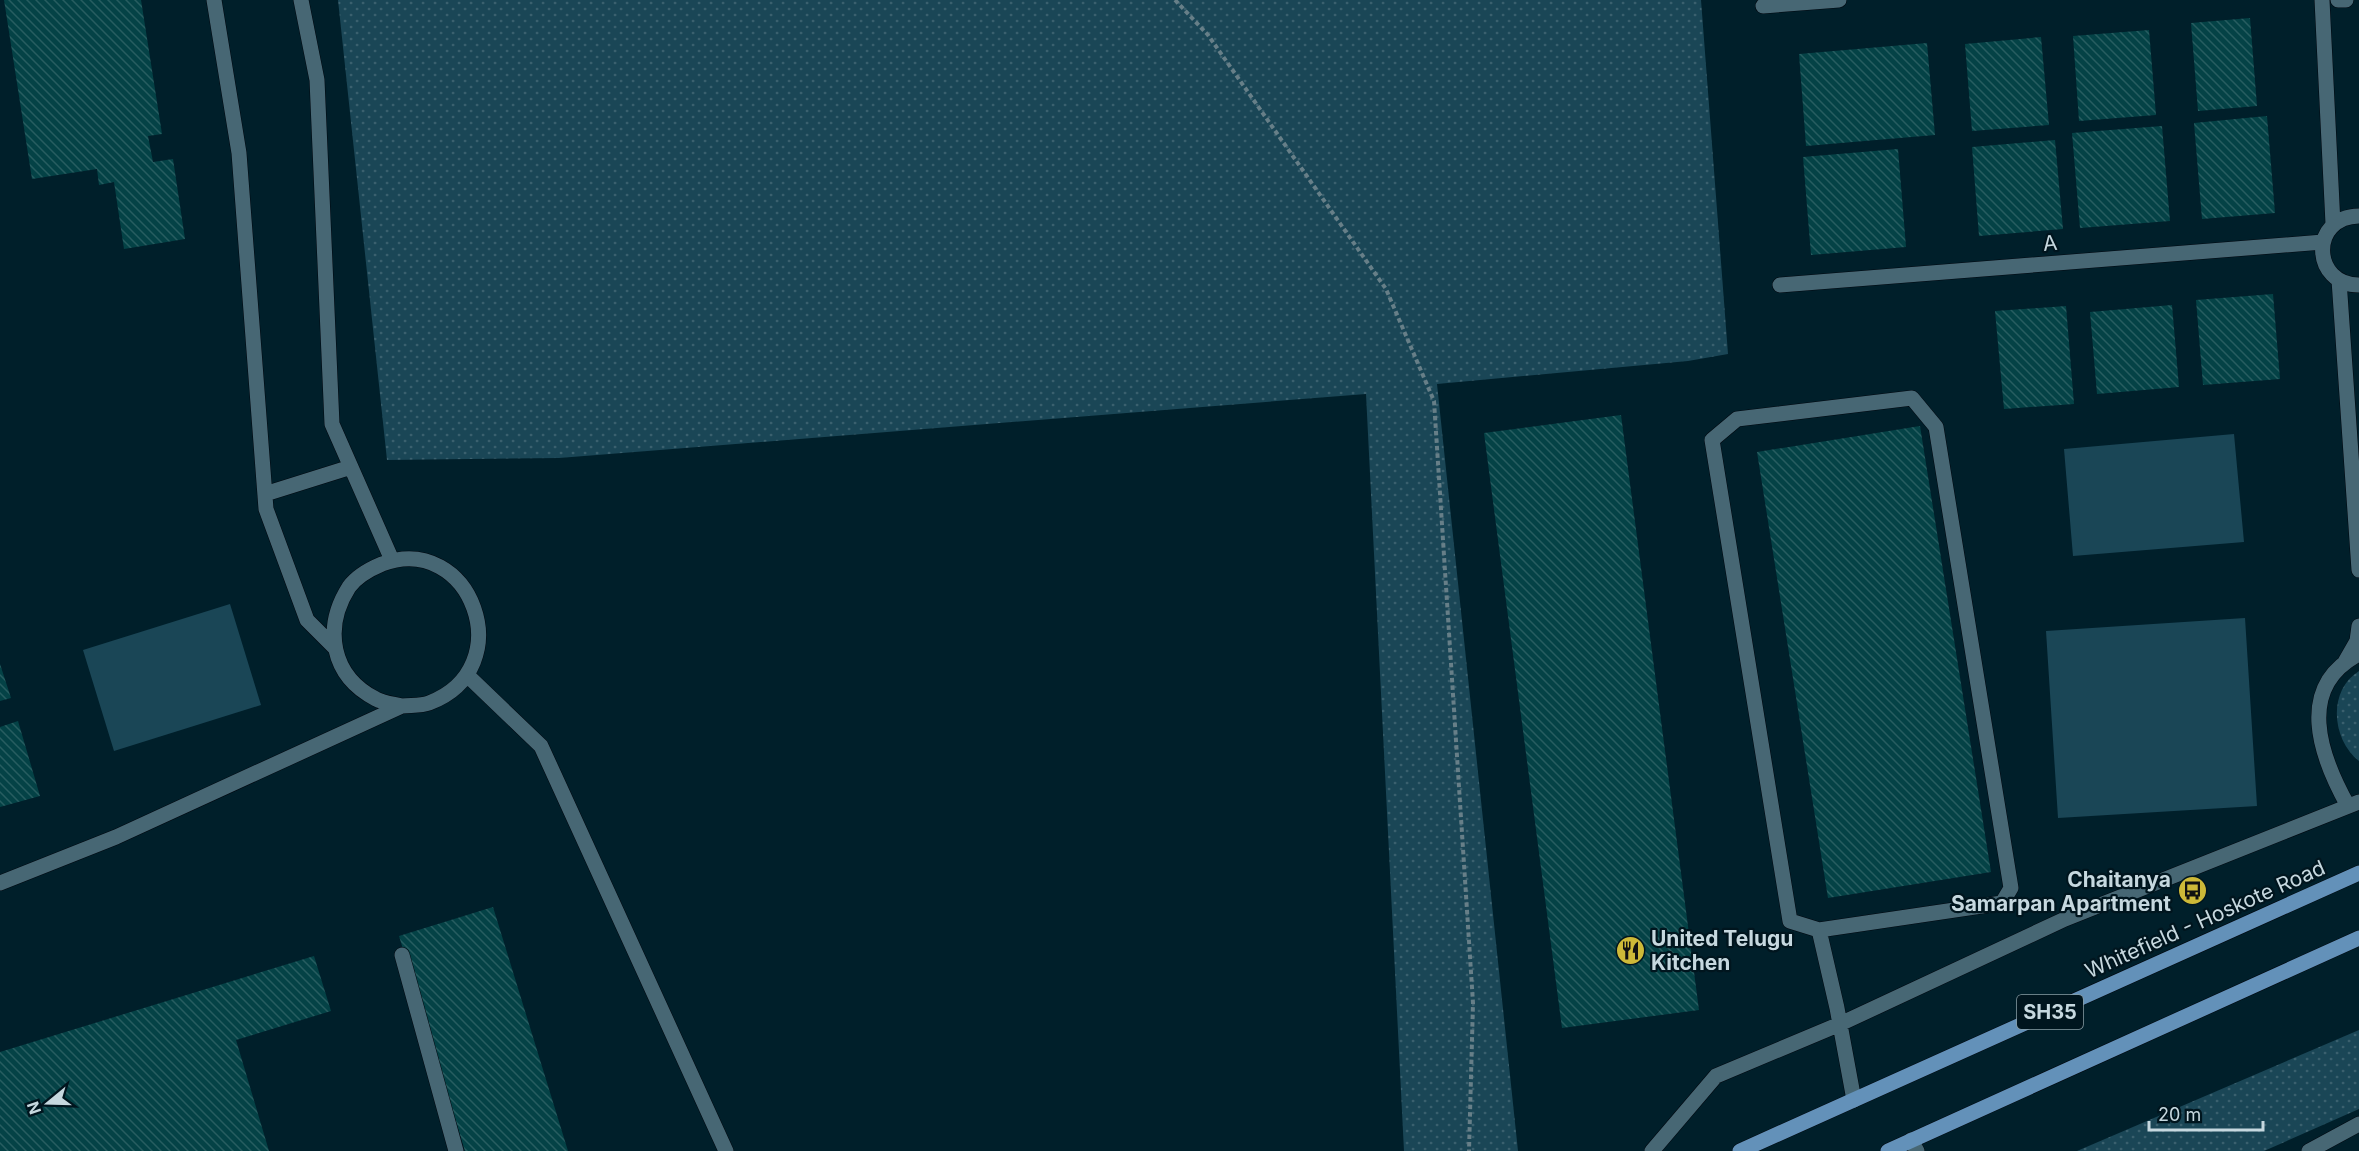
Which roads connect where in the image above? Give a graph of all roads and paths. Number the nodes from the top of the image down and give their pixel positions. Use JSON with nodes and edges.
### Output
{"nodes":[{"id":1,"x":214,"y":0,"type":"edge"},
{"id":2,"x":301,"y":0,"type":"edge"},
{"id":3,"x":1175,"y":0,"type":"edge"},
{"id":4,"x":1839,"y":0,"type":"edge"},
{"id":5,"x":2322,"y":0,"type":"edge"},
{"id":6,"x":2338,"y":0,"type":"edge"},
{"id":7,"x":2346,"y":0,"type":"edge"},
{"id":8,"x":1763,"y":6,"type":"dead end"},
{"id":9,"x":2359,"y":216,"type":"edge"},
{"id":10,"x":2333,"y":224,"type":"junction"},
{"id":11,"x":2323,"y":242,"type":"junction"},
{"id":12,"x":2339,"y":279,"type":"junction"},
{"id":13,"x":1780,"y":285,"type":"dead end"},
{"id":14,"x":2359,"y":285,"type":"edge"},
{"id":15,"x":351,"y":466,"type":"junction"},
{"id":16,"x":265,"y":494,"type":"junction"},
{"id":17,"x":392,"y":560,"type":"junction"},
{"id":18,"x":2359,"y":570,"type":"edge"},
{"id":19,"x":2359,"y":626,"type":"edge"},
{"id":20,"x":335,"y":648,"type":"junction"},
{"id":21,"x":2359,"y":654,"type":"edge"},
{"id":22,"x":2345,"y":662,"type":"junction"},
{"id":23,"x":467,"y":675,"type":"junction"},
{"id":24,"x":402,"y":706,"type":"junction"},
{"id":25,"x":2354,"y":804,"type":"edge"},
{"id":26,"x":2359,"y":873,"type":"edge"},
{"id":27,"x":0,"y":883,"type":"edge"},
{"id":28,"x":1819,"y":930,"type":"junction"},
{"id":29,"x":2359,"y":938,"type":"edge"},
{"id":30,"x":402,"y":955,"type":"dead end"},
{"id":31,"x":1840,"y":1024,"type":"junction"},
{"id":32,"x":1854,"y":1100,"type":"junction"},
{"id":33,"x":2359,"y":1124,"type":"edge"},
{"id":34,"x":1914,"y":1145,"type":"edge"},
{"id":35,"x":456,"y":1151,"type":"edge"},
{"id":36,"x":726,"y":1151,"type":"edge"},
{"id":37,"x":1469,"y":1151,"type":"edge"},
{"id":38,"x":1652,"y":1151,"type":"edge"},
{"id":39,"x":1740,"y":1151,"type":"edge"},
{"id":40,"x":1888,"y":1151,"type":"edge"},
{"id":41,"x":2309,"y":1151,"type":"edge"}],
"edges":[{"from":1,"to":16,"type":"street"},
{"from":2,"to":15,"type":"street"},
{"from":3,"to":37,"type":"path"},
{"from":4,"to":8,"type":"street"},
{"from":5,"to":10,"type":"street"},
{"from":6,"to":7,"type":"street"},
{"from":9,"to":10,"type":"street"},
{"from":10,"to":11,"type":"street"},
{"from":11,"to":12,"type":"street"},
{"from":11,"to":13,"type":"street","name":"A"},
{"from":12,"to":14,"type":"street"},
{"from":12,"to":18,"type":"street"},
{"from":15,"to":16,"type":"street"},
{"from":15,"to":17,"type":"street"},
{"from":16,"to":20,"type":"street"},
{"from":17,"to":20,"type":"street"},
{"from":17,"to":23,"type":"street"},
{"from":19,"to":22,"type":"street"},
{"from":20,"to":24,"type":"street"},
{"from":21,"to":22,"type":"street"},
{"from":22,"to":25,"type":"street"},
{"from":23,"to":24,"type":"street"},
{"from":23,"to":36,"type":"street"},
{"from":24,"to":27,"type":"street"},
{"from":25,"to":31,"type":"street"},
{"from":26,"to":32,"type":"main road","name":"Whitefield - Hoskote Road","number":"SH35"},
{"from":28,"to":28,"type":"street"},
{"from":28,"to":31,"type":"street"},
{"from":29,"to":34,"type":"main road","number":"SH35"},
{"from":30,"to":35,"type":"street"},
{"from":31,"to":32,"type":"street"},
{"from":31,"to":38,"type":"street"},
{"from":32,"to":39,"type":"main road","name":"Whitefield - Hoskote Road","number":"SH35"},
{"from":33,"to":41,"type":"street"},
{"from":34,"to":40,"type":"main road","number":"SH35"}]}
